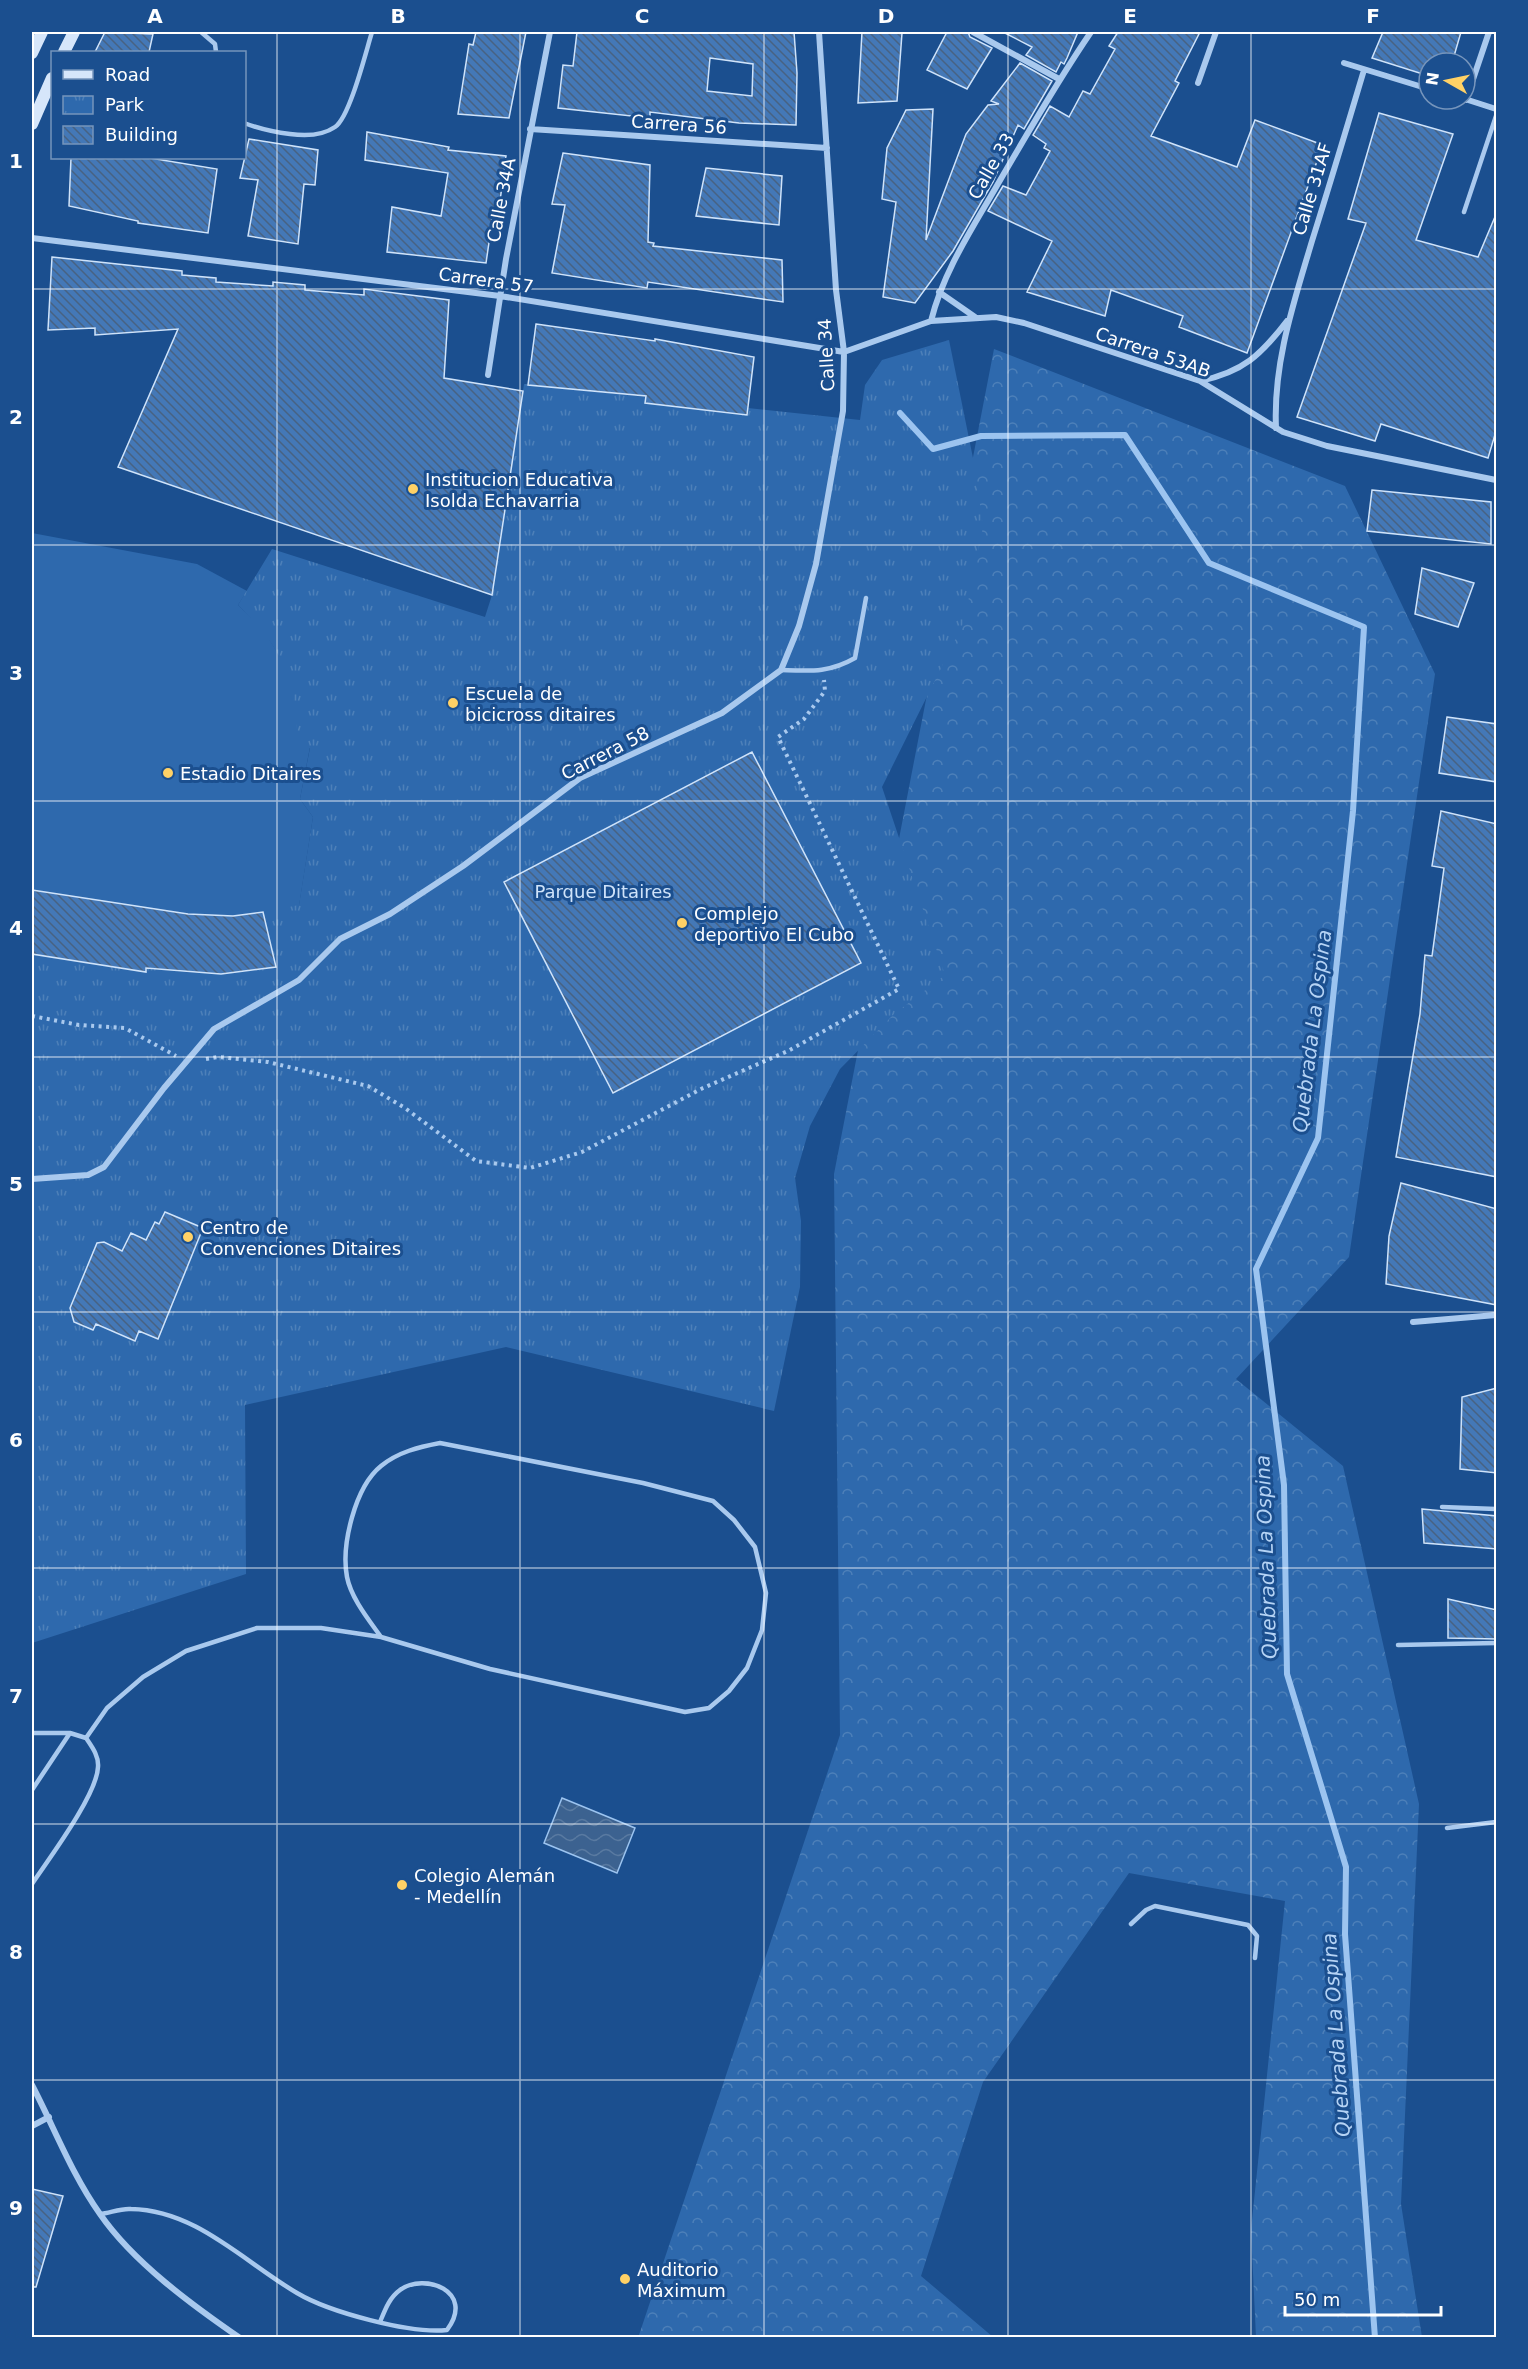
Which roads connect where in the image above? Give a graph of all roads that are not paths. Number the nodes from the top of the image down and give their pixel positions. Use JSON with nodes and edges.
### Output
{"nodes":[{"id":1,"x":42,"y":32,"type":"edge"},
{"id":2,"x":74,"y":32,"type":"edge"},
{"id":3,"x":201,"y":32,"type":"edge"},
{"id":4,"x":372,"y":32,"type":"edge"},
{"id":5,"x":550,"y":32,"type":"edge"},
{"id":6,"x":819,"y":32,"type":"edge"},
{"id":7,"x":973,"y":32,"type":"edge"},
{"id":8,"x":1091,"y":32,"type":"edge"},
{"id":9,"x":1216,"y":32,"type":"edge"},
{"id":10,"x":1489,"y":32,"type":"edge"},
{"id":11,"x":64,"y":51,"type":"edge"},
{"id":12,"x":216,"y":51,"type":"edge"},
{"id":13,"x":32,"y":53,"type":"edge"},
{"id":14,"x":1344,"y":63,"type":"dead end"},
{"id":15,"x":1477,"y":67,"type":"edge"},
{"id":16,"x":1364,"y":70,"type":"junction"},
{"id":17,"x":1059,"y":79,"type":"junction"},
{"id":18,"x":51,"y":80,"type":"edge"},
{"id":19,"x":1198,"y":83,"type":"dead end"},
{"id":20,"x":1417,"y":85,"type":"edge"},
{"id":21,"x":1477,"y":103,"type":"edge"},
{"id":22,"x":1497,"y":109,"type":"edge"},
{"id":23,"x":1497,"y":116,"type":"edge"},
{"id":24,"x":32,"y":124,"type":"edge"},
{"id":25,"x":246,"y":124,"type":"edge"},
{"id":26,"x":530,"y":129,"type":"junction"},
{"id":27,"x":826,"y":148,"type":"junction"},
{"id":28,"x":1464,"y":212,"type":"dead end"},
{"id":29,"x":32,"y":238,"type":"edge"},
{"id":30,"x":939,"y":292,"type":"junction"},
{"id":31,"x":500,"y":296,"type":"junction"},
{"id":32,"x":975,"y":317,"type":"junction"},
{"id":33,"x":1289,"y":318,"type":"junction"},
{"id":34,"x":931,"y":321,"type":"junction"},
{"id":35,"x":844,"y":352,"type":"junction"},
{"id":36,"x":488,"y":375,"type":"dead end"},
{"id":37,"x":1200,"y":381,"type":"junction"},
{"id":38,"x":1276,"y":428,"type":"junction"},
{"id":39,"x":1497,"y":480,"type":"edge"},
{"id":40,"x":866,"y":598,"type":"dead end"},
{"id":41,"x":781,"y":670,"type":"junction"},
{"id":42,"x":32,"y":1179,"type":"edge"},
{"id":43,"x":1497,"y":1315,"type":"edge"},
{"id":44,"x":1413,"y":1322,"type":"dead end"},
{"id":45,"x":1442,"y":1507,"type":"dead end"},
{"id":46,"x":1497,"y":1509,"type":"edge"},
{"id":47,"x":381,"y":1637,"type":"junction"},
{"id":48,"x":1497,"y":1643,"type":"edge"},
{"id":49,"x":1398,"y":1645,"type":"dead end"},
{"id":50,"x":32,"y":1733,"type":"edge"},
{"id":51,"x":70,"y":1733,"type":"junction"},
{"id":52,"x":86,"y":1738,"type":"junction"},
{"id":53,"x":32,"y":1790,"type":"edge"},
{"id":54,"x":1497,"y":1822,"type":"edge"},
{"id":55,"x":1447,"y":1828,"type":"dead end"},
{"id":56,"x":32,"y":1884,"type":"edge"},
{"id":57,"x":1131,"y":1924,"type":"dead end"},
{"id":58,"x":1255,"y":1958,"type":"dead end"},
{"id":59,"x":32,"y":2085,"type":"edge"},
{"id":60,"x":49,"y":2117,"type":"junction"},
{"id":61,"x":32,"y":2126,"type":"edge"},
{"id":62,"x":100,"y":2214,"type":"junction"},
{"id":63,"x":380,"y":2322,"type":"junction"},
{"id":64,"x":240,"y":2337,"type":"edge"}],
"edges":[{"from":1,"to":13,"type":"main road"},
{"from":2,"to":11,"type":"main road"},
{"from":3,"to":12,"type":"lane"},
{"from":4,"to":25,"type":"lane"},
{"from":5,"to":26,"type":"street","name":"Calle 34A"},
{"from":6,"to":27,"type":"street","name":"Calle 34"},
{"from":7,"to":17,"type":"street"},
{"from":8,"to":17,"type":"street","name":"Calle 33"},
{"from":9,"to":19,"type":"street"},
{"from":10,"to":15,"type":"street"},
{"from":14,"to":16,"type":"street"},
{"from":16,"to":20,"type":"street"},
{"from":16,"to":33,"type":"street","name":"Calle 31AF"},
{"from":17,"to":30,"type":"street","name":"Calle 33"},
{"from":18,"to":24,"type":"main road"},
{"from":21,"to":22,"type":"street"},
{"from":23,"to":28,"type":"lane"},
{"from":26,"to":27,"type":"street","name":"Carrera 56"},
{"from":26,"to":31,"type":"street","name":"Calle 34A"},
{"from":27,"to":35,"type":"street","name":"Calle 34"},
{"from":29,"to":31,"type":"street","name":"Carrera 57"},
{"from":30,"to":32,"type":"street"},
{"from":30,"to":34,"type":"street","name":"Calle 33"},
{"from":31,"to":35,"type":"street","name":"Carrera 57"},
{"from":31,"to":36,"type":"street","name":"Calle 34A"},
{"from":32,"to":34,"type":"street","name":"Carrera 53AB"},
{"from":32,"to":37,"type":"street","name":"Carrera 53AB"},
{"from":33,"to":37,"type":"street","name":"Calle 31AF"},
{"from":33,"to":38,"type":"street","name":"Calle 31AF"},
{"from":34,"to":35,"type":"street","name":"Carrera 57"},
{"from":35,"to":41,"type":"street","name":"Calle 34"},
{"from":37,"to":38,"type":"street","name":"Carrera 53AB"},
{"from":38,"to":39,"type":"street","name":"Carrera 53AB"},
{"from":40,"to":41,"type":"lane"},
{"from":41,"to":42,"type":"street","name":"Carrera 58"},
{"from":43,"to":44,"type":"street"},
{"from":45,"to":46,"type":"lane"},
{"from":47,"to":47,"type":"lane"},
{"from":47,"to":52,"type":"lane"},
{"from":48,"to":49,"type":"lane"},
{"from":50,"to":51,"type":"lane"},
{"from":51,"to":52,"type":"lane"},
{"from":51,"to":53,"type":"lane"},
{"from":52,"to":56,"type":"lane"},
{"from":54,"to":55,"type":"lane"},
{"from":57,"to":58,"type":"lane"},
{"from":59,"to":60,"type":"street"},
{"from":60,"to":61,"type":"street"},
{"from":60,"to":62,"type":"street"},
{"from":62,"to":63,"type":"lane"},
{"from":62,"to":64,"type":"street"},
{"from":63,"to":63,"type":"lane"}]}
